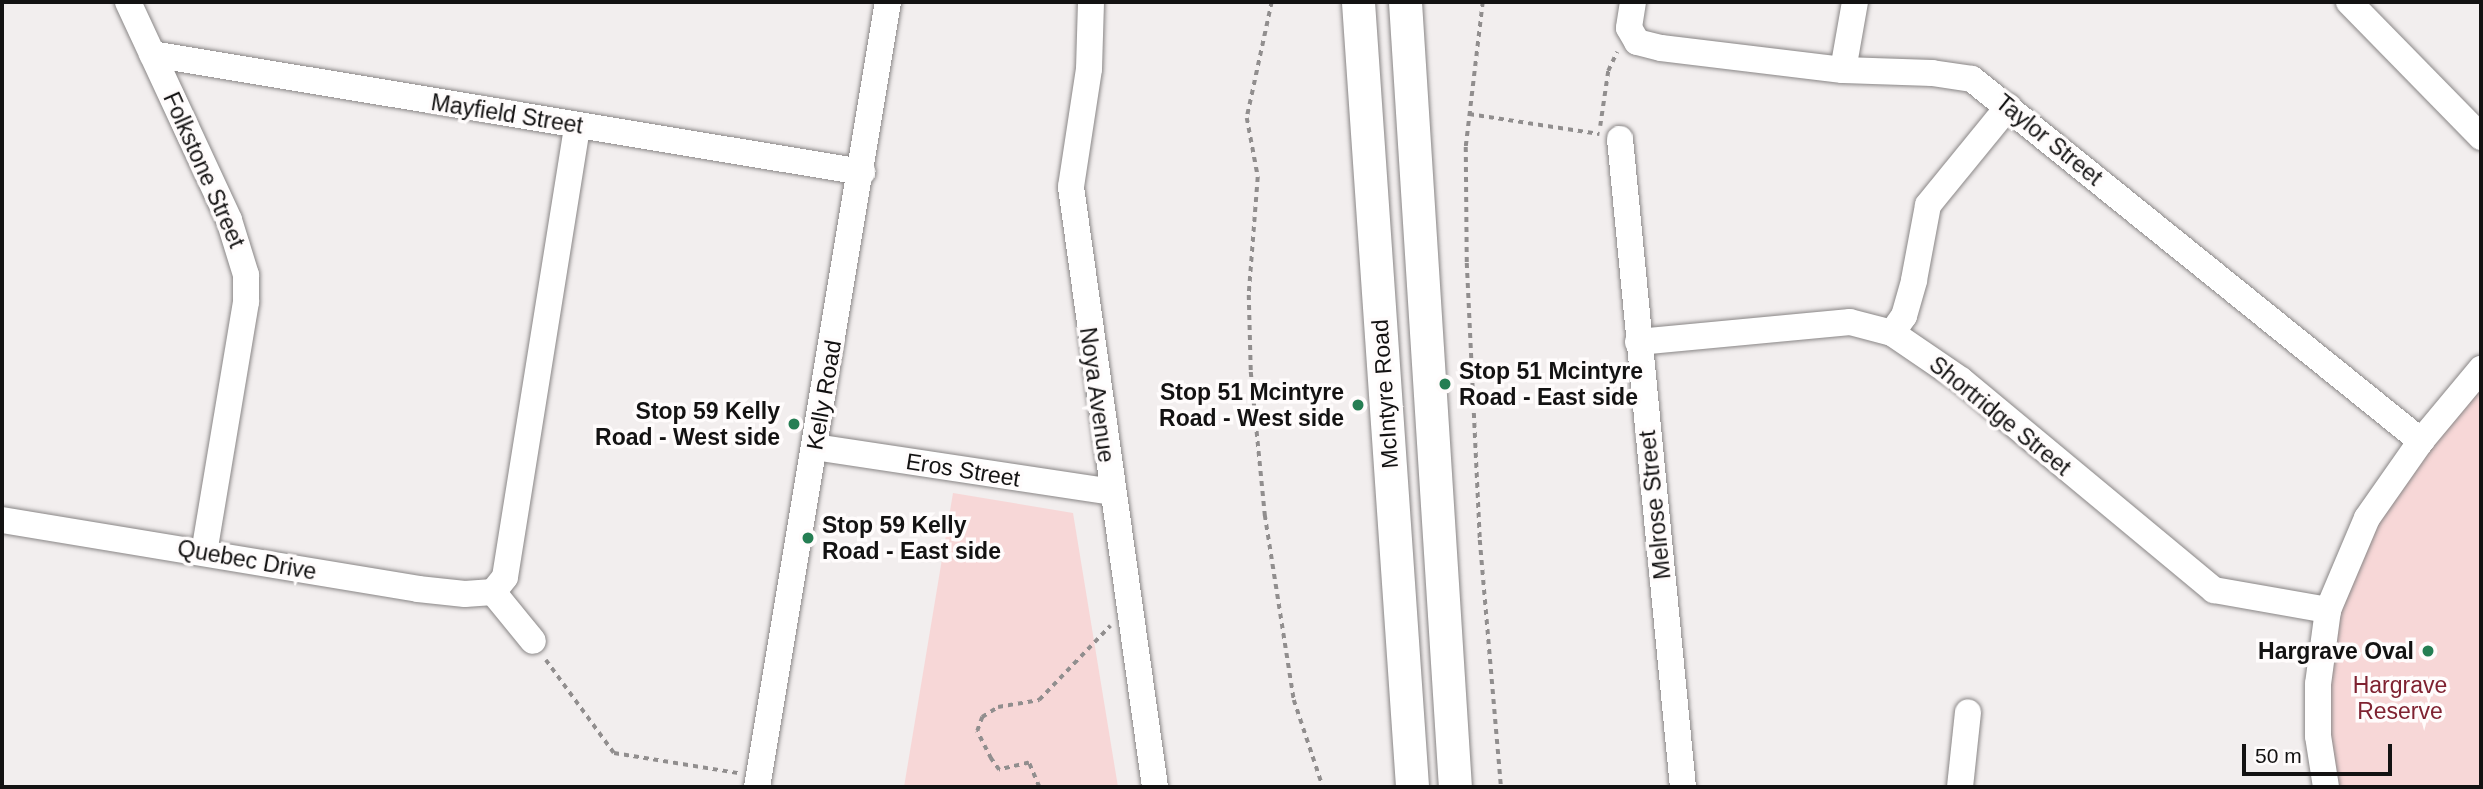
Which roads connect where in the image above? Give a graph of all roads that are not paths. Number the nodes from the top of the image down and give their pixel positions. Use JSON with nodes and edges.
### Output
{"nodes":[{"id":1,"x":128,"y":2,"type":"edge"},
{"id":2,"x":888,"y":2,"type":"edge"},
{"id":3,"x":1091,"y":2,"type":"edge"},
{"id":4,"x":1357,"y":2,"type":"edge"},
{"id":5,"x":1405,"y":2,"type":"edge"},
{"id":6,"x":1633,"y":2,"type":"edge"},
{"id":7,"x":1855,"y":2,"type":"edge"},
{"id":8,"x":2349,"y":2,"type":"edge"},
{"id":9,"x":152,"y":54,"type":"junction"},
{"id":10,"x":1843,"y":70,"type":"junction"},
{"id":11,"x":2008,"y":107,"type":"junction"},
{"id":12,"x":577,"y":126,"type":"junction"},
{"id":13,"x":1609,"y":137,"type":"road end"},
{"id":14,"x":2481,"y":137,"type":"edge"},
{"id":15,"x":862,"y":172,"type":"junction"},
{"id":16,"x":1892,"y":333,"type":"junction"},
{"id":17,"x":1639,"y":342,"type":"junction"},
{"id":18,"x":2481,"y":369,"type":"edge"},
{"id":19,"x":2421,"y":441,"type":"junction"},
{"id":20,"x":815,"y":447,"type":"junction"},
{"id":21,"x":1111,"y":492,"type":"junction"},
{"id":22,"x":2,"y":520,"type":"edge"},
{"id":23,"x":204,"y":552,"type":"junction"},
{"id":24,"x":493,"y":592,"type":"junction"},
{"id":25,"x":2328,"y":610,"type":"junction"},
{"id":26,"x":533,"y":641,"type":"road end"},
{"id":27,"x":1968,"y":712,"type":"dead end"},
{"id":28,"x":758,"y":782,"type":"edge"},
{"id":29,"x":1155,"y":787,"type":"edge"},
{"id":30,"x":1412,"y":787,"type":"edge"},
{"id":31,"x":1455,"y":787,"type":"edge"},
{"id":32,"x":1683,"y":787,"type":"edge"},
{"id":33,"x":1960,"y":787,"type":"edge"},
{"id":34,"x":2326,"y":787,"type":"edge"}],
"edges":[{"from":1,"to":9,"type":"street","name":"Folkstone Street"},
{"from":2,"to":15,"type":"street","name":"Kelly Road"},
{"from":3,"to":21,"type":"street","name":"Noya Avenue"},
{"from":4,"to":30,"type":"main road","name":"McIntyre Road"},
{"from":5,"to":31,"type":"main road","name":"McIntyre Road"},
{"from":6,"to":10,"type":"street","name":"Taylor Street"},
{"from":7,"to":10,"type":"street"},
{"from":8,"to":14,"type":"street"},
{"from":9,"to":12,"type":"street","name":"Mayfield Street"},
{"from":9,"to":23,"type":"street","name":"Folkstone Street"},
{"from":10,"to":11,"type":"street","name":"Taylor Street"},
{"from":11,"to":16,"type":"street"},
{"from":11,"to":19,"type":"street","name":"Taylor Street"},
{"from":12,"to":15,"type":"street","name":"Mayfield Street"},
{"from":12,"to":24,"type":"street"},
{"from":13,"to":17,"type":"street","name":"Melrose Street"},
{"from":15,"to":20,"type":"street","name":"Kelly Road"},
{"from":16,"to":17,"type":"street","name":"Shortridge Street"},
{"from":16,"to":25,"type":"street","name":"Shortridge Street"},
{"from":17,"to":32,"type":"street","name":"Melrose Street"},
{"from":18,"to":19,"type":"street"},
{"from":19,"to":25,"type":"street"},
{"from":20,"to":21,"type":"street","name":"Eros Street"},
{"from":20,"to":28,"type":"street","name":"Kelly Road"},
{"from":21,"to":29,"type":"street","name":"Noya Avenue"},
{"from":22,"to":23,"type":"street","name":"Quebec Drive"},
{"from":23,"to":24,"type":"street","name":"Quebec Drive"},
{"from":24,"to":26,"type":"street"},
{"from":25,"to":34,"type":"street"},
{"from":27,"to":33,"type":"street"}]}
